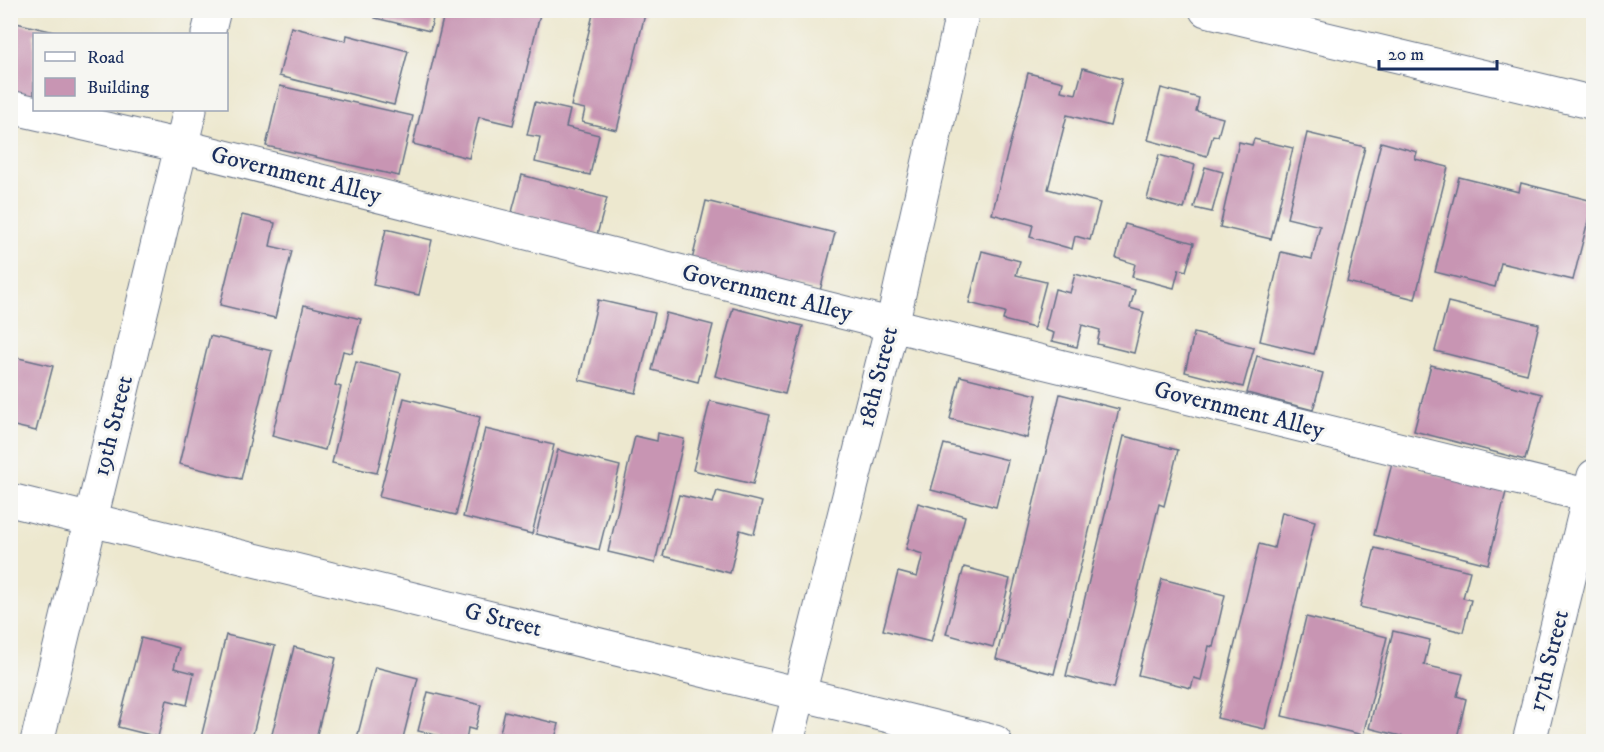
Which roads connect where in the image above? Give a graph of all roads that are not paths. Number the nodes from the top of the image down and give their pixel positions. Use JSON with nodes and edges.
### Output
{"nodes":[{"id":1,"x":214,"y":10,"type":"edge"},
{"id":2,"x":963,"y":10,"type":"edge"},
{"id":3,"x":1206,"y":10,"type":"edge"},
{"id":4,"x":208,"y":33,"type":"edge"},
{"id":5,"x":1593,"y":103,"type":"edge"},
{"id":6,"x":10,"y":107,"type":"edge"},
{"id":7,"x":190,"y":111,"type":"edge"},
{"id":8,"x":181,"y":146,"type":"junction"},
{"id":9,"x":892,"y":325,"type":"junction"},
{"id":10,"x":1592,"y":489,"type":"edge"},
{"id":11,"x":15,"y":501,"type":"edge"},
{"id":12,"x":91,"y":519,"type":"junction"},
{"id":13,"x":799,"y":694,"type":"junction"},
{"id":14,"x":36,"y":741,"type":"edge"},
{"id":15,"x":787,"y":741,"type":"edge"},
{"id":16,"x":995,"y":741,"type":"edge"},
{"id":17,"x":1529,"y":741,"type":"edge"}],
"edges":[{"from":1,"to":4,"type":"street"},
{"from":2,"to":9,"type":"street","name":"18th Street"},
{"from":3,"to":5,"type":"street"},
{"from":6,"to":8,"type":"street","name":"Government Alley"},
{"from":7,"to":8,"type":"street","name":"19th Street"},
{"from":8,"to":9,"type":"street","name":"Government Alley"},
{"from":8,"to":12,"type":"street","name":"19th Street"},
{"from":9,"to":10,"type":"street","name":"Government Alley"},
{"from":9,"to":13,"type":"street","name":"18th Street"},
{"from":10,"to":17,"type":"street","name":"17th Street"},
{"from":11,"to":12,"type":"street","name":"G Street"},
{"from":12,"to":13,"type":"street","name":"G Street"},
{"from":12,"to":14,"type":"street","name":"19th Street"},
{"from":13,"to":15,"type":"street","name":"18th Street"},
{"from":13,"to":16,"type":"street","name":"G Street"}]}
